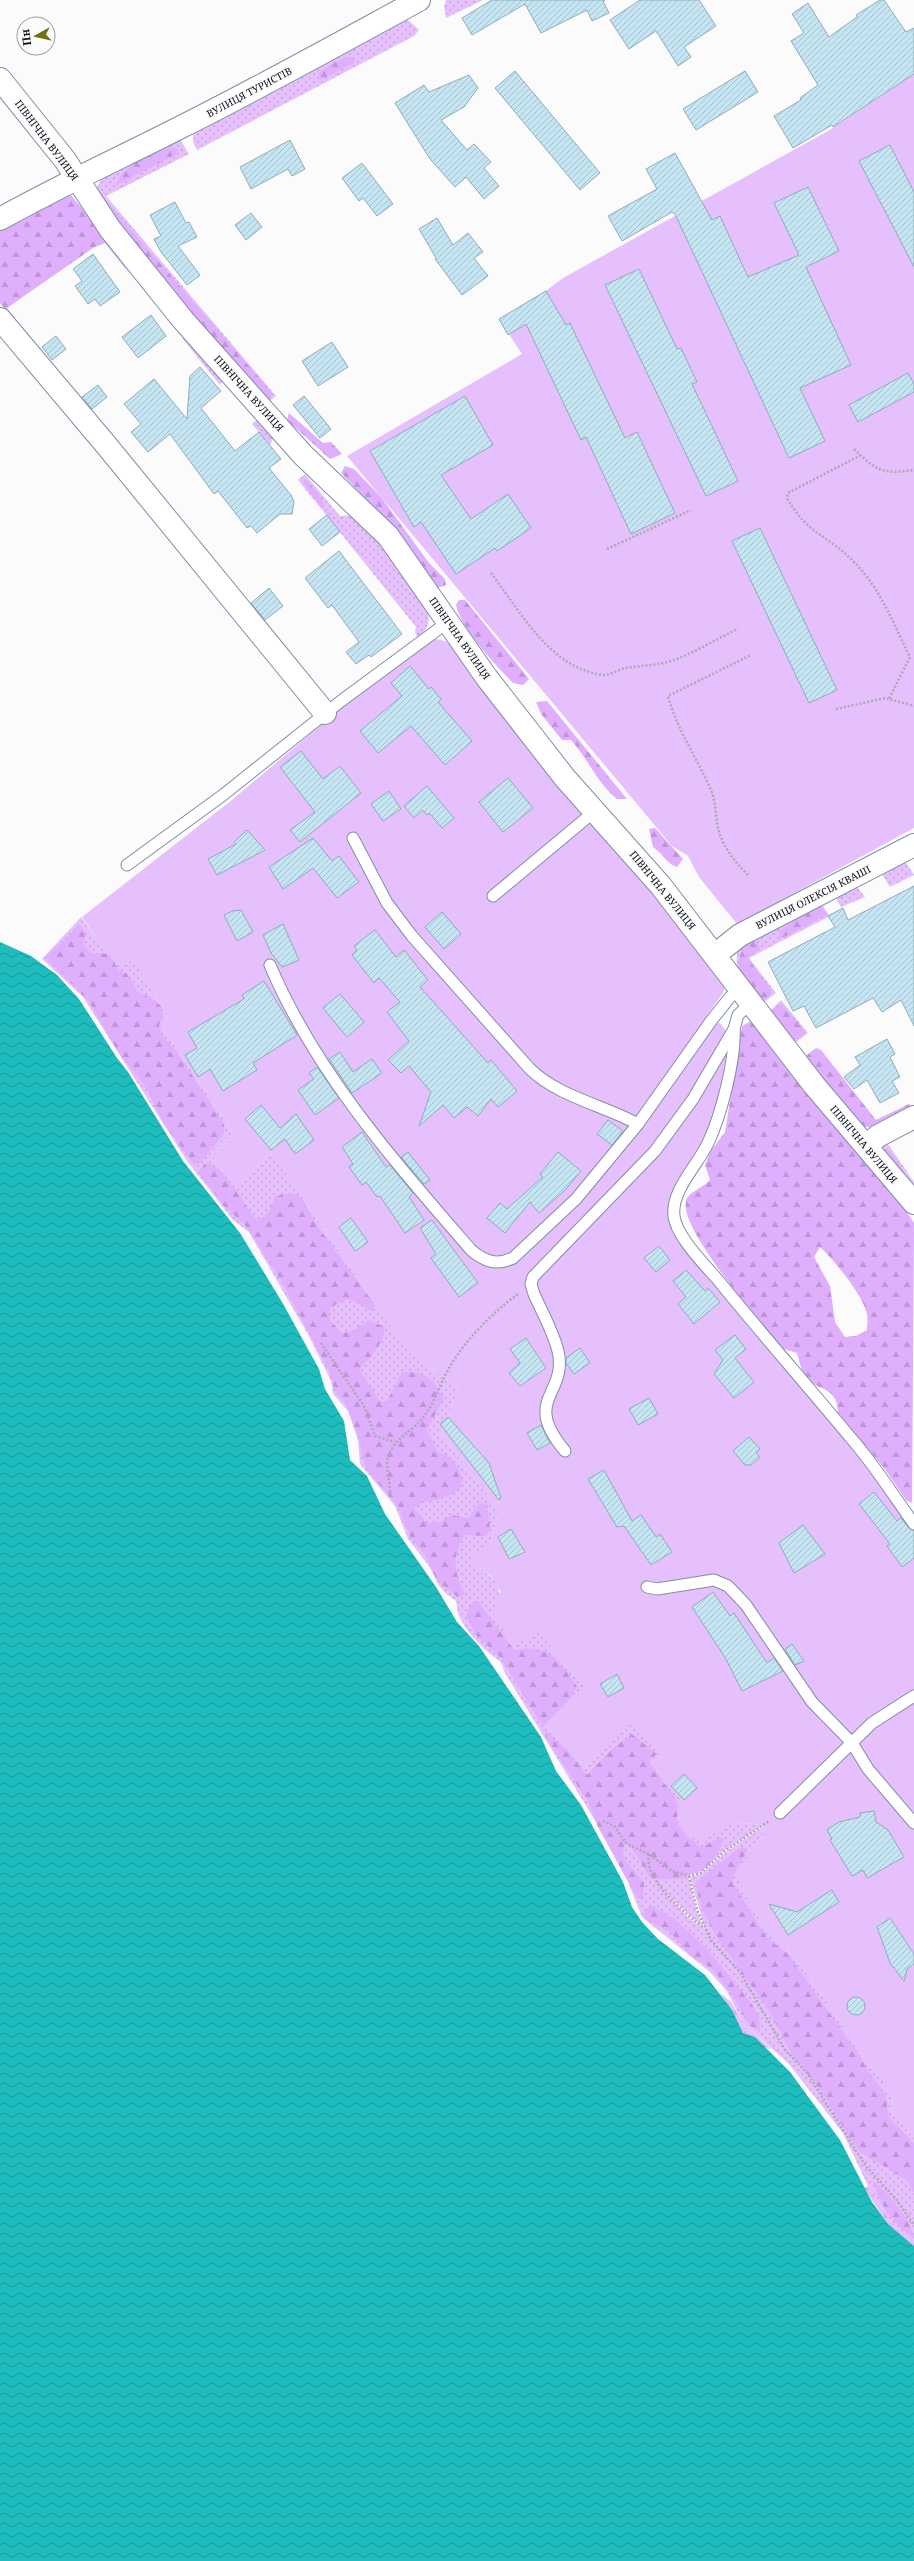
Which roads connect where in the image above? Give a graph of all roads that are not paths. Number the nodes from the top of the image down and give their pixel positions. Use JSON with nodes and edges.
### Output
{"nodes":[{"id":1,"x":419,"y":0,"type":"edge"},
{"id":2,"x":0,"y":79,"type":"edge"},
{"id":3,"x":77,"y":178,"type":"junction"},
{"id":4,"x":0,"y":219,"type":"edge"},
{"id":5,"x":0,"y":319,"type":"edge"},
{"id":6,"x":448,"y":622,"type":"junction"},
{"id":7,"x":325,"y":714,"type":"junction"},
{"id":8,"x":595,"y":811,"type":"junction"},
{"id":9,"x":353,"y":838,"type":"dead end"},
{"id":10,"x":914,"y":845,"type":"edge"},
{"id":11,"x":127,"y":865,"type":"dead end"},
{"id":12,"x":493,"y":896,"type":"dead end"},
{"id":13,"x":716,"y":954,"type":"junction"},
{"id":14,"x":270,"y":965,"type":"dead end"},
{"id":15,"x":746,"y":996,"type":"junction"},
{"id":16,"x":734,"y":1029,"type":"junction"},
{"id":17,"x":914,"y":1117,"type":"edge"},
{"id":18,"x":638,"y":1124,"type":"junction"},
{"id":19,"x":867,"y":1145,"type":"junction"},
{"id":20,"x":914,"y":1203,"type":"edge"},
{"id":21,"x":565,"y":1451,"type":"dead end"},
{"id":22,"x":914,"y":1524,"type":"edge"},
{"id":23,"x":647,"y":1587,"type":"dead end"},
{"id":24,"x":914,"y":1696,"type":"edge"},
{"id":25,"x":852,"y":1743,"type":"junction"},
{"id":26,"x":780,"y":1813,"type":"road end"},
{"id":27,"x":914,"y":1824,"type":"edge"}],
"edges":[{"from":1,"to":3,"type":"street","name":"ВУЛИЦЯ ТУРИСТІВ"},
{"from":2,"to":3,"type":"street","name":"ПІВНІЧНА ВУЛИЦЯ"},
{"from":3,"to":4,"type":"street","name":"ВУЛИЦЯ ТУРИСТІВ"},
{"from":3,"to":6,"type":"street","name":"ПІВНІЧНА ВУЛИЦЯ"},
{"from":5,"to":7,"type":"street"},
{"from":6,"to":7,"type":"lane"},
{"from":6,"to":8,"type":"street","name":"ПІВНІЧНА ВУЛИЦЯ"},
{"from":7,"to":11,"type":"lane"},
{"from":8,"to":12,"type":"lane"},
{"from":8,"to":13,"type":"street","name":"ПІВНІЧНА ВУЛИЦЯ"},
{"from":9,"to":18,"type":"lane"},
{"from":10,"to":13,"type":"street","name":"ВУЛИЦЯ ОЛЕКСІЯ КВАШІ"},
{"from":13,"to":15,"type":"street","name":"ПІВНІЧНА ВУЛИЦЯ"},
{"from":14,"to":18,"type":"lane"},
{"from":15,"to":16,"type":"lane"},
{"from":15,"to":18,"type":"lane"},
{"from":15,"to":19,"type":"street","name":"ПІВНІЧНА ВУЛИЦЯ"},
{"from":16,"to":21,"type":"lane"},
{"from":16,"to":22,"type":"lane"},
{"from":17,"to":19,"type":"street"},
{"from":19,"to":20,"type":"street","name":"ПІВНІЧНА ВУЛИЦЯ"},
{"from":23,"to":25,"type":"lane"},
{"from":24,"to":25,"type":"lane"},
{"from":25,"to":26,"type":"lane"},
{"from":25,"to":27,"type":"lane"}]}
